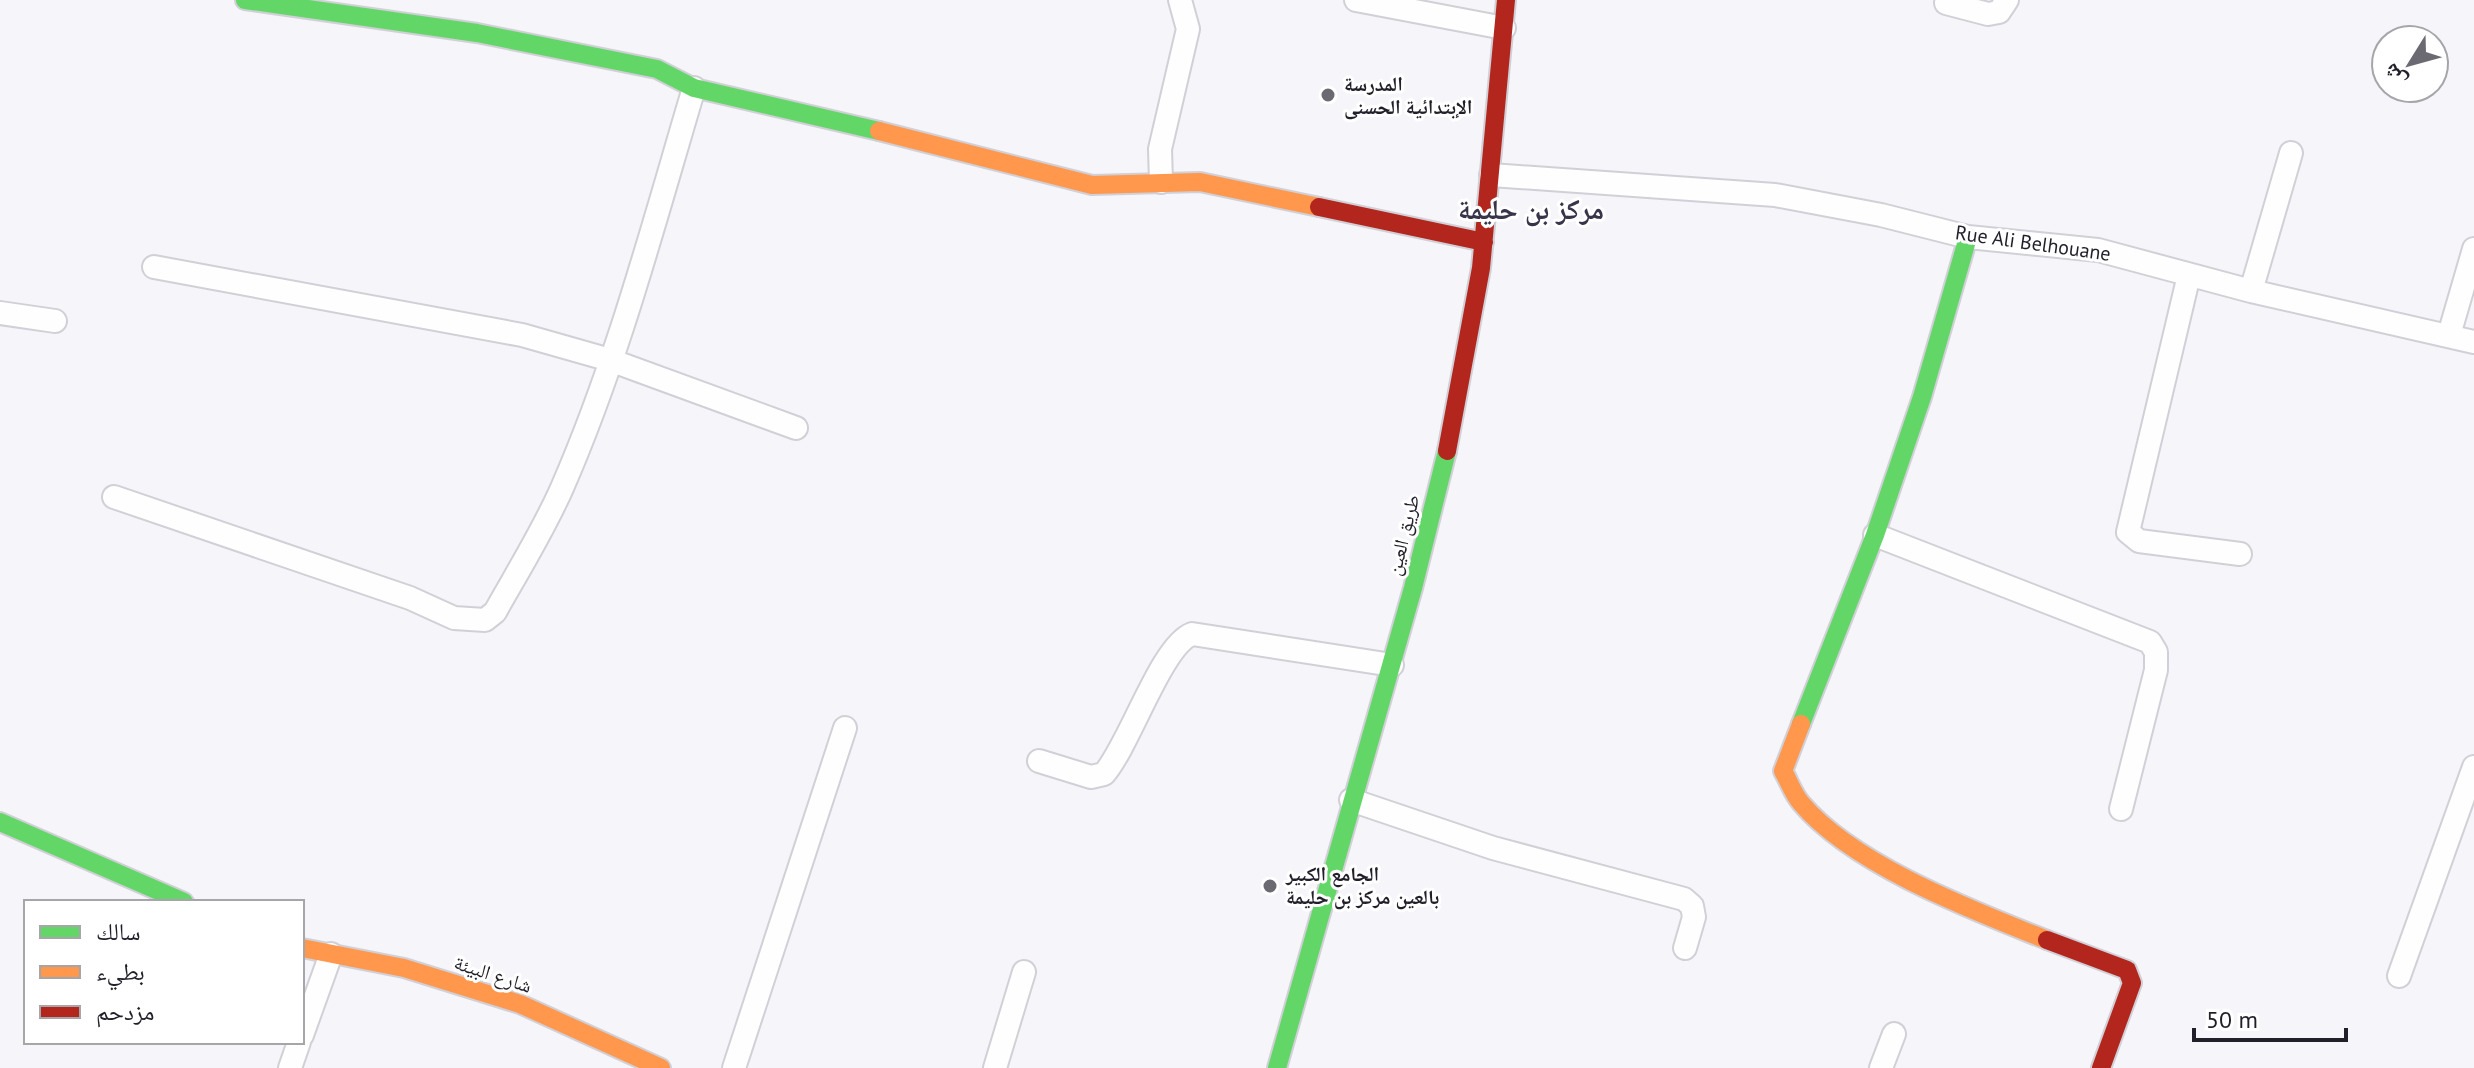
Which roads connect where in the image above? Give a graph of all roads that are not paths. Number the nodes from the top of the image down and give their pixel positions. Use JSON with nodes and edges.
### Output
{"nodes":[{"id":1,"x":245,"y":0,"type":"edge"},
{"id":2,"x":1180,"y":0,"type":"edge"},
{"id":3,"x":1356,"y":0,"type":"edge"},
{"id":4,"x":1506,"y":0,"type":"edge"},
{"id":5,"x":2007,"y":0,"type":"edge"},
{"id":6,"x":1946,"y":3,"type":"dead end"},
{"id":7,"x":1504,"y":28,"type":"junction"},
{"id":8,"x":694,"y":88,"type":"junction"},
{"id":9,"x":2291,"y":153,"type":"dead end"},
{"id":10,"x":1491,"y":175,"type":"junction"},
{"id":11,"x":1161,"y":182,"type":"junction"},
{"id":12,"x":1968,"y":237,"type":"junction"},
{"id":13,"x":1484,"y":242,"type":"junction"},
{"id":14,"x":2474,"y":249,"type":"edge"},
{"id":15,"x":154,"y":267,"type":"dead end"},
{"id":16,"x":2189,"y":275,"type":"junction"},
{"id":17,"x":2251,"y":291,"type":"junction"},
{"id":18,"x":0,"y":313,"type":"edge"},
{"id":19,"x":55,"y":321,"type":"dead end"},
{"id":20,"x":2449,"y":335,"type":"junction"},
{"id":21,"x":2474,"y":342,"type":"edge"},
{"id":22,"x":610,"y":360,"type":"junction"},
{"id":23,"x":796,"y":428,"type":"dead end"},
{"id":24,"x":114,"y":497,"type":"dead end"},
{"id":25,"x":1875,"y":535,"type":"junction"},
{"id":26,"x":2240,"y":554,"type":"dead end"},
{"id":27,"x":1392,"y":665,"type":"junction"},
{"id":28,"x":845,"y":728,"type":"dead end"},
{"id":29,"x":1039,"y":761,"type":"dead end"},
{"id":30,"x":2474,"y":767,"type":"edge"},
{"id":31,"x":1351,"y":800,"type":"junction"},
{"id":32,"x":2121,"y":809,"type":"dead end"},
{"id":33,"x":0,"y":822,"type":"edge"},
{"id":34,"x":179,"y":900,"type":"edge"},
{"id":35,"x":304,"y":948,"type":"edge"},
{"id":36,"x":1685,"y":948,"type":"dead end"},
{"id":37,"x":331,"y":954,"type":"junction"},
{"id":38,"x":1024,"y":972,"type":"dead end"},
{"id":39,"x":2399,"y":976,"type":"dead end"},
{"id":40,"x":304,"y":1029,"type":"edge"},
{"id":41,"x":1894,"y":1034,"type":"dead end"},
{"id":42,"x":298,"y":1044,"type":"edge"},
{"id":43,"x":290,"y":1068,"type":"edge"},
{"id":44,"x":661,"y":1068,"type":"edge"},
{"id":45,"x":734,"y":1068,"type":"edge"},
{"id":46,"x":995,"y":1068,"type":"edge"},
{"id":47,"x":1277,"y":1068,"type":"edge"},
{"id":48,"x":1881,"y":1068,"type":"edge"},
{"id":49,"x":2101,"y":1068,"type":"edge"}],
"edges":[{"from":1,"to":8,"type":"street"},
{"from":2,"to":11,"type":"street"},
{"from":3,"to":7,"type":"street"},
{"from":4,"to":7,"type":"street","name":"طريق العين"},
{"from":5,"to":6,"type":"street"},
{"from":7,"to":10,"type":"street","name":"طريق العين"},
{"from":8,"to":11,"type":"street"},
{"from":8,"to":22,"type":"street"},
{"from":9,"to":17,"type":"street"},
{"from":10,"to":12,"type":"street","name":"Rue Ali Belhouane"},
{"from":10,"to":13,"type":"street","name":"طريق العين"},
{"from":11,"to":13,"type":"street"},
{"from":12,"to":16,"type":"street","name":"Rue Ali Belhouane"},
{"from":12,"to":25,"type":"street"},
{"from":13,"to":27,"type":"street","name":"طريق العين"},
{"from":14,"to":20,"type":"street"},
{"from":15,"to":22,"type":"street"},
{"from":16,"to":17,"type":"street","name":"Rue Ali Belhouane"},
{"from":16,"to":26,"type":"street"},
{"from":17,"to":20,"type":"street","name":"Rue Ali Belhouane"},
{"from":18,"to":19,"type":"street"},
{"from":20,"to":21,"type":"street","name":"Rue Ali Belhouane"},
{"from":22,"to":23,"type":"street"},
{"from":22,"to":24,"type":"street"},
{"from":25,"to":32,"type":"street"},
{"from":25,"to":49,"type":"street"},
{"from":27,"to":29,"type":"street"},
{"from":27,"to":31,"type":"street","name":"طريق العين"},
{"from":28,"to":45,"type":"street"},
{"from":30,"to":39,"type":"street"},
{"from":31,"to":36,"type":"street"},
{"from":31,"to":47,"type":"street","name":"طريق العين"},
{"from":33,"to":34,"type":"street"},
{"from":35,"to":37,"type":"street","name":"شارع البيئة"},
{"from":37,"to":40,"type":"street"},
{"from":37,"to":44,"type":"street","name":"شارع البيئة"},
{"from":38,"to":46,"type":"street"},
{"from":41,"to":48,"type":"street"},
{"from":42,"to":43,"type":"street"}]}
